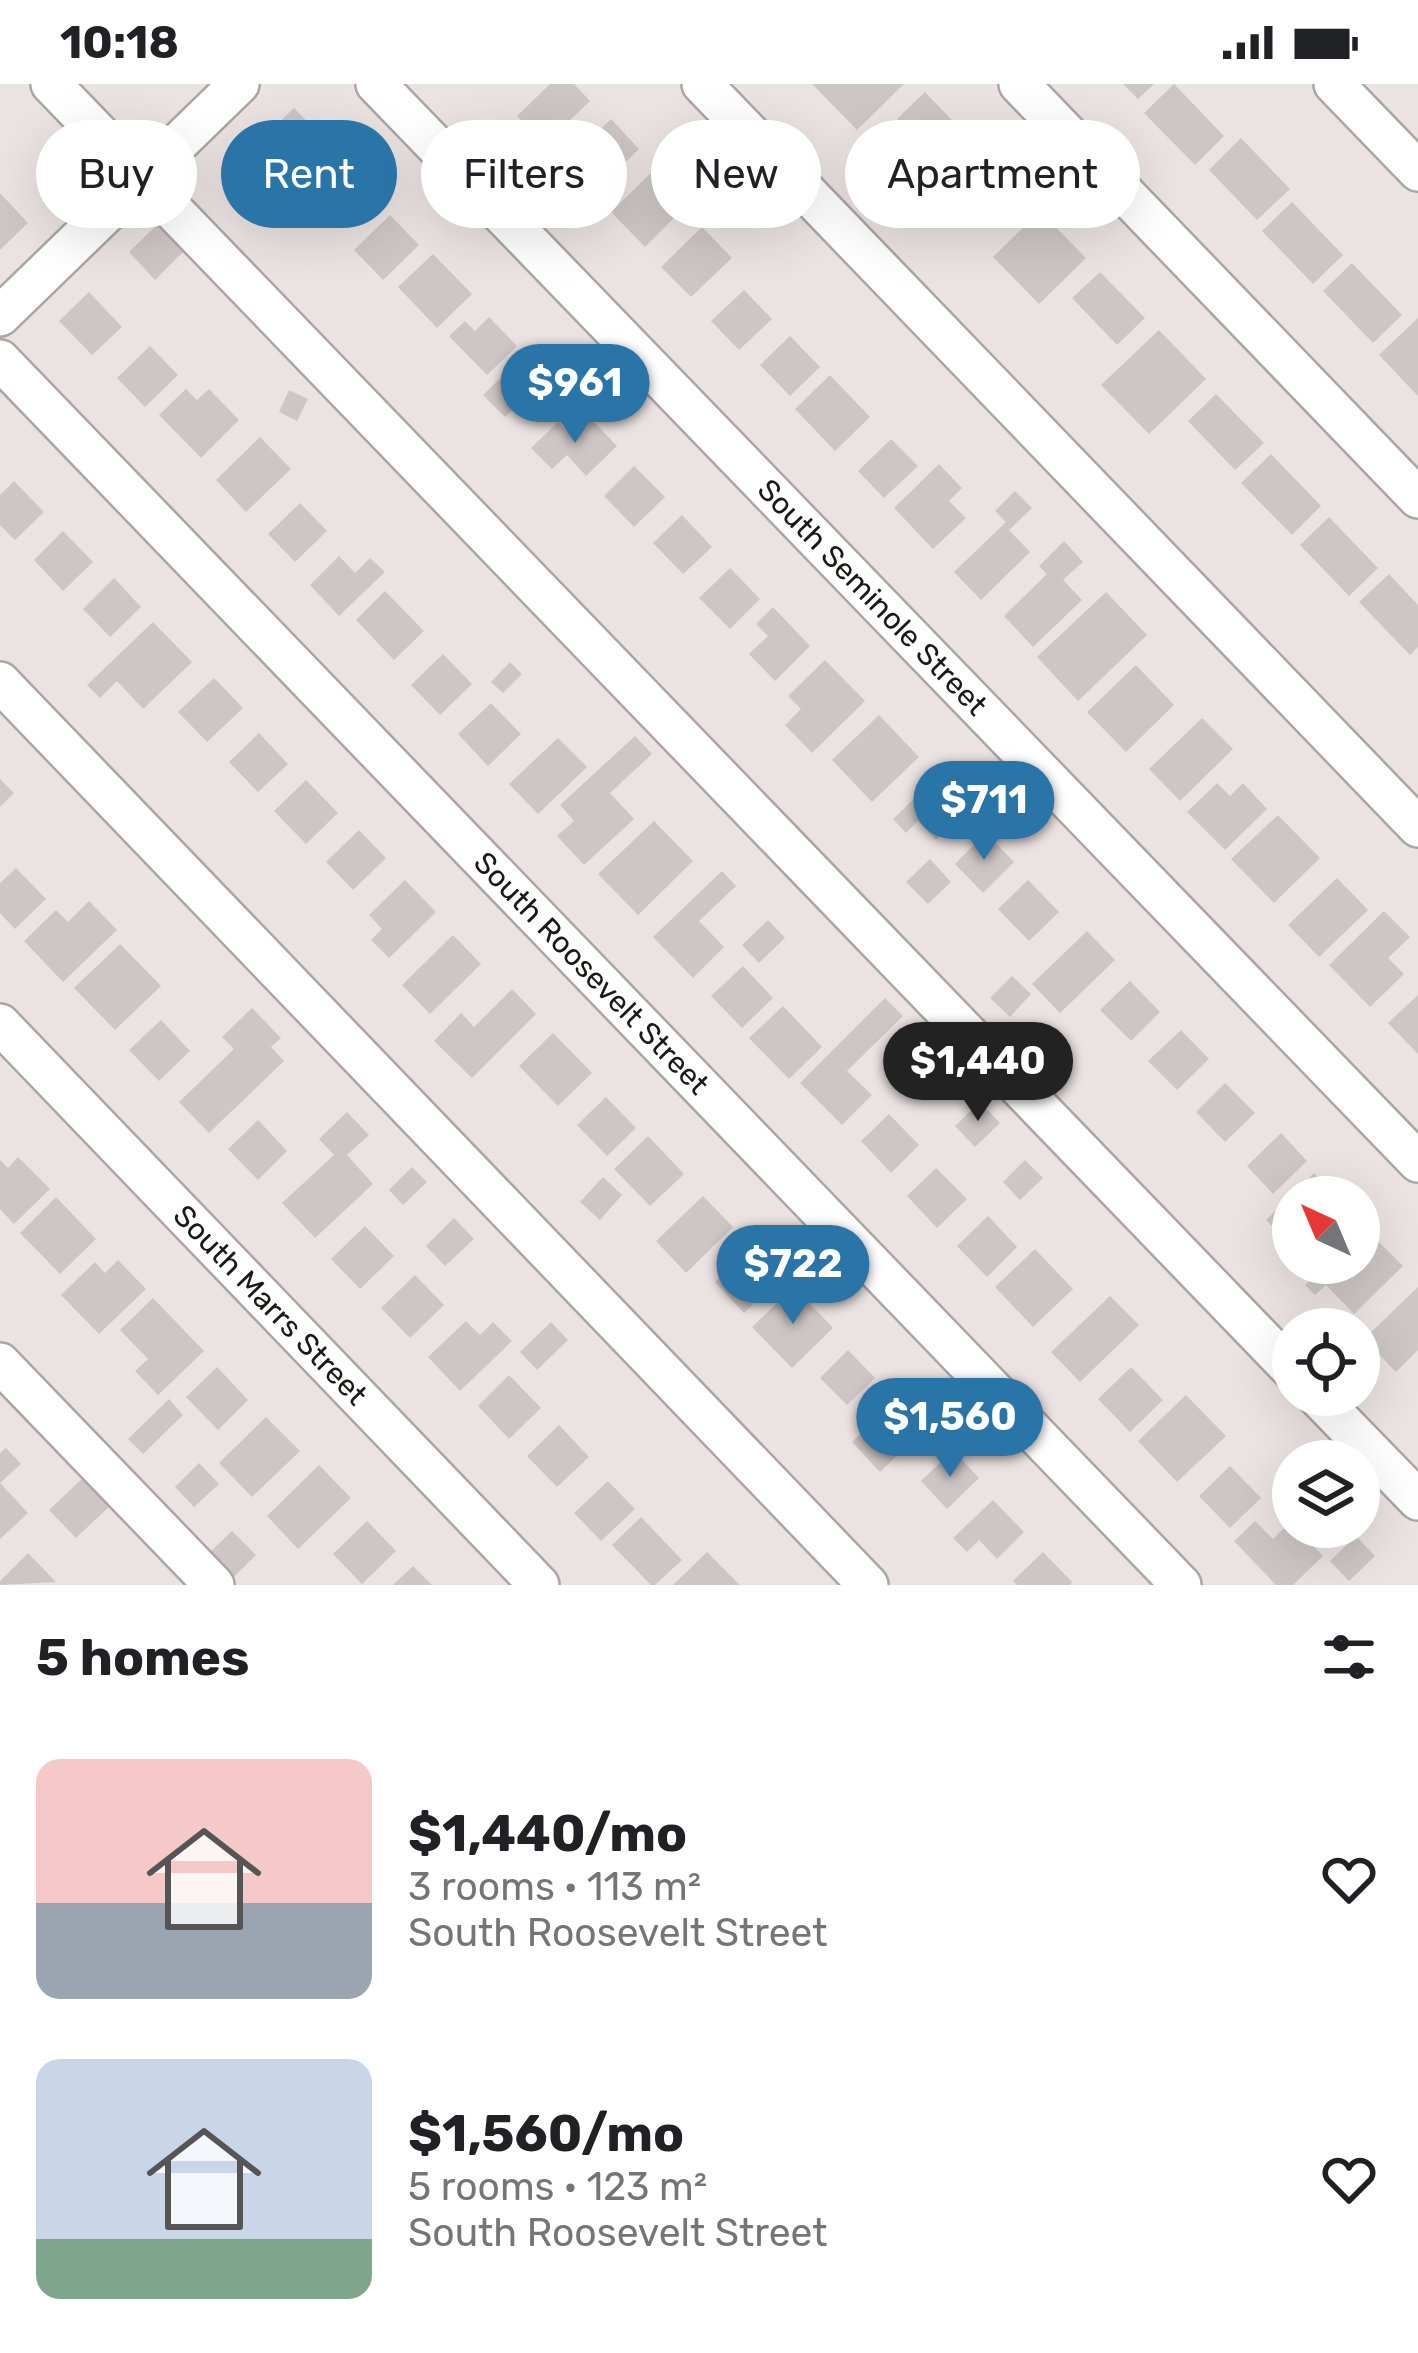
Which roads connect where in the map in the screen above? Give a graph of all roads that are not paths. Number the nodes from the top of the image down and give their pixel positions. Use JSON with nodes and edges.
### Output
{"nodes":[{"id":1,"x":51,"y":84,"type":"edge"},
{"id":2,"x":239,"y":84,"type":"edge"},
{"id":3,"x":376,"y":84,"type":"edge"},
{"id":4,"x":702,"y":84,"type":"edge"},
{"id":5,"x":1019,"y":84,"type":"edge"},
{"id":6,"x":1334,"y":84,"type":"edge"},
{"id":7,"x":85,"y":120,"type":"edge"},
{"id":8,"x":197,"y":125,"type":"edge"},
{"id":9,"x":1418,"y":171,"type":"edge"},
{"id":10,"x":91,"y":228,"type":"edge"},
{"id":11,"x":189,"y":228,"type":"edge"},
{"id":12,"x":0,"y":316,"type":"edge"},
{"id":13,"x":0,"y":360,"type":"edge"},
{"id":14,"x":1418,"y":498,"type":"edge"},
{"id":15,"x":0,"y":682,"type":"edge"},
{"id":16,"x":1418,"y":827,"type":"edge"},
{"id":17,"x":0,"y":1024,"type":"edge"},
{"id":18,"x":1418,"y":1162,"type":"edge"},
{"id":19,"x":1272,"y":1349,"type":"edge"},
{"id":20,"x":0,"y":1363,"type":"edge"},
{"id":21,"x":1336,"y":1416,"type":"edge"},
{"id":22,"x":1418,"y":1500,"type":"edge"},
{"id":23,"x":214,"y":1585,"type":"edge"},
{"id":24,"x":539,"y":1585,"type":"edge"},
{"id":25,"x":868,"y":1585,"type":"edge"},
{"id":26,"x":1181,"y":1585,"type":"edge"}],
"edges":[{"from":1,"to":7,"type":"street"},
{"from":2,"to":8,"type":"street"},
{"from":3,"to":18,"type":"street","name":"South Seminole Street"},
{"from":4,"to":16,"type":"street"},
{"from":5,"to":14,"type":"street"},
{"from":6,"to":9,"type":"street"},
{"from":10,"to":12,"type":"street"},
{"from":11,"to":19,"type":"street"},
{"from":13,"to":26,"type":"street","name":"South Roosevelt Street"},
{"from":15,"to":25,"type":"street"},
{"from":17,"to":24,"type":"street","name":"South Marrs Street"},
{"from":20,"to":23,"type":"street"},
{"from":21,"to":22,"type":"street"}]}
